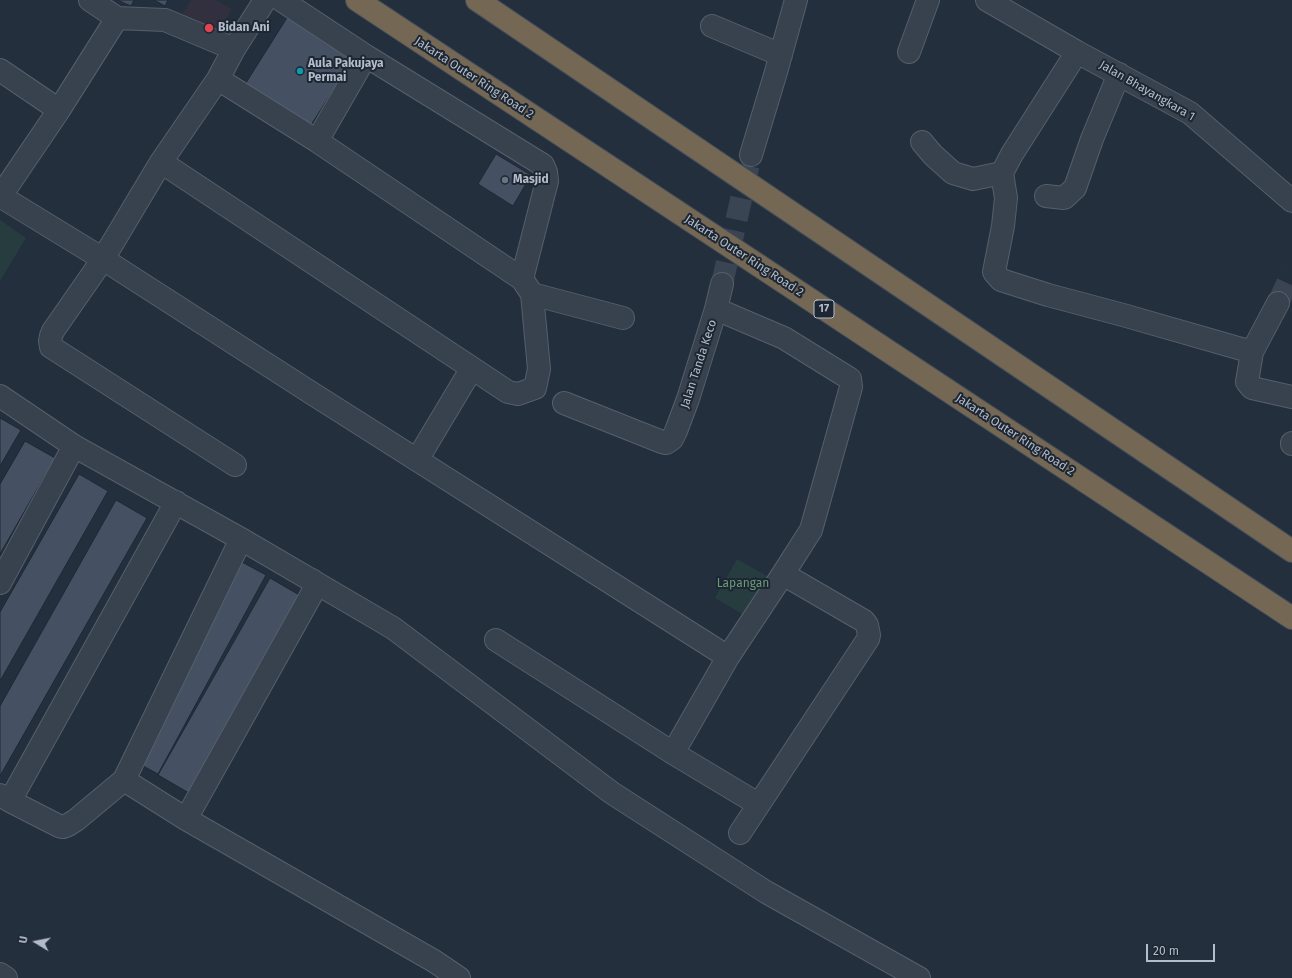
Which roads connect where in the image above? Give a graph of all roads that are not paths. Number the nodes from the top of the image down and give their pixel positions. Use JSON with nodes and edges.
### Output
{"nodes":[{"id":1,"x":90,"y":0,"type":"edge"},
{"id":2,"x":265,"y":0,"type":"edge"},
{"id":3,"x":281,"y":0,"type":"edge"},
{"id":4,"x":357,"y":0,"type":"edge"},
{"id":5,"x":477,"y":0,"type":"edge"},
{"id":6,"x":796,"y":0,"type":"edge"},
{"id":7,"x":928,"y":0,"type":"edge"},
{"id":8,"x":987,"y":0,"type":"edge"},
{"id":9,"x":117,"y":18,"type":"junction"},
{"id":10,"x":712,"y":26,"type":"dead end"},
{"id":11,"x":234,"y":49,"type":"junction"},
{"id":12,"x":909,"y":52,"type":"dead end"},
{"id":13,"x":1077,"y":52,"type":"junction"},
{"id":14,"x":781,"y":54,"type":"junction"},
{"id":15,"x":366,"y":56,"type":"junction"},
{"id":16,"x":0,"y":70,"type":"edge"},
{"id":17,"x":1118,"y":74,"type":"junction"},
{"id":18,"x":218,"y":78,"type":"junction"},
{"id":19,"x":59,"y":110,"type":"junction"},
{"id":20,"x":317,"y":141,"type":"junction"},
{"id":21,"x":922,"y":142,"type":"dead end"},
{"id":22,"x":751,"y":155,"type":"tunnel mouth"},
{"id":23,"x":161,"y":162,"type":"junction"},
{"id":24,"x":1002,"y":174,"type":"junction"},
{"id":25,"x":0,"y":196,"type":"edge"},
{"id":26,"x":1046,"y":196,"type":"dead end"},
{"id":27,"x":1292,"y":201,"type":"edge"},
{"id":28,"x":103,"y":259,"type":"junction"},
{"id":29,"x":722,"y":284,"type":"tunnel mouth"},
{"id":30,"x":527,"y":286,"type":"junction"},
{"id":31,"x":1278,"y":303,"type":"tunnel mouth"},
{"id":32,"x":716,"y":309,"type":"junction"},
{"id":33,"x":623,"y":318,"type":"dead end"},
{"id":34,"x":1252,"y":352,"type":"junction"},
{"id":35,"x":472,"y":368,"type":"junction"},
{"id":36,"x":0,"y":396,"type":"edge"},
{"id":37,"x":1292,"y":397,"type":"edge"},
{"id":38,"x":564,"y":402,"type":"dead end"},
{"id":39,"x":74,"y":446,"type":"junction"},
{"id":40,"x":417,"y":460,"type":"junction"},
{"id":41,"x":235,"y":465,"type":"dead end"},
{"id":42,"x":176,"y":502,"type":"junction"},
{"id":43,"x":241,"y":539,"type":"junction"},
{"id":44,"x":1292,"y":551,"type":"edge"},
{"id":45,"x":783,"y":574,"type":"junction"},
{"id":46,"x":312,"y":580,"type":"junction"},
{"id":47,"x":0,"y":583,"type":"edge"},
{"id":48,"x":1292,"y":618,"type":"edge"},
{"id":49,"x":496,"y":640,"type":"dead end"},
{"id":50,"x":728,"y":657,"type":"junction"},
{"id":51,"x":673,"y":753,"type":"junction"},
{"id":52,"x":124,"y":780,"type":"junction"},
{"id":53,"x":5,"y":798,"type":"edge"},
{"id":54,"x":758,"y":804,"type":"junction"},
{"id":55,"x":186,"y":819,"type":"junction"},
{"id":56,"x":740,"y":833,"type":"dead end"},
{"id":57,"x":0,"y":974,"type":"edge"},
{"id":58,"x":6,"y":978,"type":"edge"},
{"id":59,"x":459,"y":978,"type":"edge"},
{"id":60,"x":919,"y":978,"type":"edge"}],
"edges":[{"from":1,"to":9,"type":"street"},
{"from":2,"to":11,"type":"street"},
{"from":3,"to":15,"type":"street"},
{"from":4,"to":48,"type":"highway","name":"Jakarta Outer Ring Road 2","number":"17"},
{"from":5,"to":44,"type":"highway"},
{"from":6,"to":14,"type":"street"},
{"from":7,"to":12,"type":"street"},
{"from":8,"to":13,"type":"street","name":"Jalan Bhayangkara 1"},
{"from":9,"to":11,"type":"street"},
{"from":9,"to":19,"type":"street"},
{"from":10,"to":14,"type":"street"},
{"from":11,"to":18,"type":"street"},
{"from":13,"to":17,"type":"street","name":"Jalan Bhayangkara 1"},
{"from":13,"to":24,"type":"street"},
{"from":14,"to":22,"type":"street"},
{"from":15,"to":20,"type":"street"},
{"from":15,"to":30,"type":"street"},
{"from":16,"to":19,"type":"street"},
{"from":17,"to":26,"type":"street"},
{"from":17,"to":27,"type":"street","name":"Jalan Bhayangkara 1"},
{"from":18,"to":20,"type":"street"},
{"from":18,"to":23,"type":"street"},
{"from":19,"to":25,"type":"street"},
{"from":20,"to":30,"type":"street"},
{"from":21,"to":24,"type":"street"},
{"from":23,"to":28,"type":"street"},
{"from":23,"to":35,"type":"street"},
{"from":24,"to":34,"type":"street"},
{"from":25,"to":28,"type":"street"},
{"from":28,"to":40,"type":"street"},
{"from":28,"to":41,"type":"street"},
{"from":29,"to":32,"type":"street","name":"Jalan Tanda Keco"},
{"from":30,"to":33,"type":"street"},
{"from":30,"to":35,"type":"street"},
{"from":31,"to":34,"type":"street"},
{"from":32,"to":38,"type":"street","name":"Jalan Tanda Keco"},
{"from":32,"to":45,"type":"street"},
{"from":34,"to":37,"type":"street"},
{"from":35,"to":40,"type":"street"},
{"from":36,"to":39,"type":"street"},
{"from":39,"to":42,"type":"street"},
{"from":39,"to":47,"type":"street"},
{"from":40,"to":50,"type":"street"},
{"from":42,"to":43,"type":"street"},
{"from":42,"to":53,"type":"street"},
{"from":43,"to":46,"type":"street"},
{"from":43,"to":52,"type":"street"},
{"from":45,"to":50,"type":"street"},
{"from":45,"to":54,"type":"street"},
{"from":46,"to":55,"type":"street"},
{"from":46,"to":60,"type":"street"},
{"from":49,"to":51,"type":"street"},
{"from":50,"to":51,"type":"street"},
{"from":51,"to":54,"type":"street"},
{"from":52,"to":53,"type":"street"},
{"from":52,"to":55,"type":"street"},
{"from":54,"to":56,"type":"street"},
{"from":55,"to":59,"type":"street"},
{"from":57,"to":58,"type":"street"}]}
